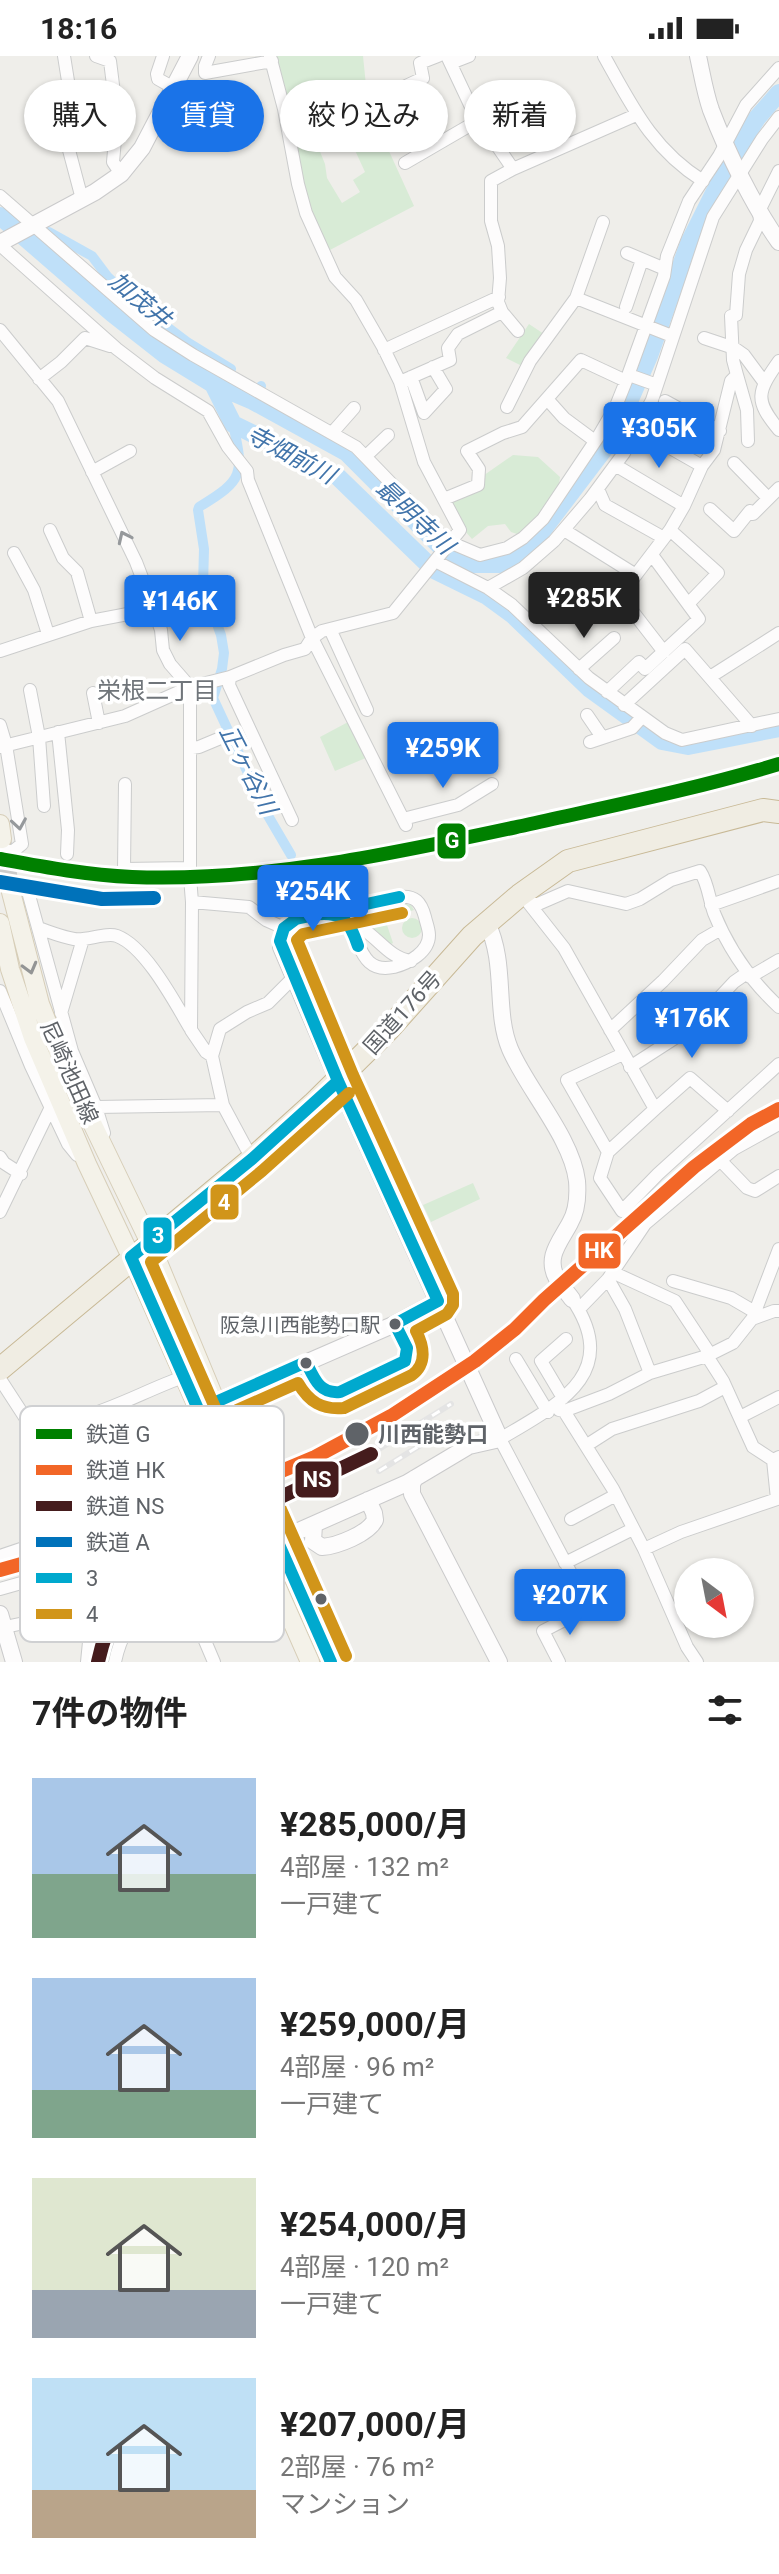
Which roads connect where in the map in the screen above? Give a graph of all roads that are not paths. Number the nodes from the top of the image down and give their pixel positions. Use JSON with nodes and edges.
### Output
{"nodes":[{"id":1,"x":96,"y":56,"type":"edge"},
{"id":2,"x":163,"y":56,"type":"edge"},
{"id":3,"x":190,"y":56,"type":"edge"},
{"id":4,"x":209,"y":56,"type":"edge"},
{"id":5,"x":438,"y":56,"type":"edge"},
{"id":6,"x":469,"y":56,"type":"edge"},
{"id":7,"x":604,"y":56,"type":"edge"},
{"id":8,"x":698,"y":56,"type":"edge"},
{"id":9,"x":68,"y":57,"type":"edge"},
{"id":10,"x":271,"y":59,"type":"edge"},
{"id":11,"x":449,"y":60,"type":"edge"},
{"id":12,"x":779,"y":68,"type":"edge"},
{"id":13,"x":160,"y":80,"type":"edge"},
{"id":14,"x":178,"y":80,"type":"edge"},
{"id":15,"x":419,"y":80,"type":"edge"},
{"id":16,"x":464,"y":90,"type":"edge"},
{"id":17,"x":636,"y":115,"type":"junction"},
{"id":18,"x":779,"y":117,"type":"edge"},
{"id":19,"x":152,"y":129,"type":"edge"},
{"id":20,"x":464,"y":129,"type":"edge"},
{"id":21,"x":726,"y":143,"type":"junction"},
{"id":22,"x":501,"y":152,"type":"edge"},
{"id":23,"x":405,"y":163,"type":"dead end"},
{"id":24,"x":513,"y":169,"type":"junction"},
{"id":25,"x":739,"y":170,"type":"junction"},
{"id":26,"x":779,"y":171,"type":"edge"},
{"id":27,"x":121,"y":174,"type":"junction"},
{"id":28,"x":703,"y":181,"type":"junction"},
{"id":29,"x":0,"y":196,"type":"edge"},
{"id":30,"x":82,"y":199,"type":"junction"},
{"id":31,"x":759,"y":211,"type":"junction"},
{"id":32,"x":603,"y":222,"type":"dead end"},
{"id":33,"x":31,"y":226,"type":"junction"},
{"id":34,"x":779,"y":242,"type":"edge"},
{"id":35,"x":1,"y":243,"type":"edge"},
{"id":36,"x":627,"y":253,"type":"dead end"},
{"id":37,"x":642,"y":260,"type":"junction"},
{"id":38,"x":665,"y":269,"type":"junction"},
{"id":39,"x":499,"y":297,"type":"junction"},
{"id":40,"x":576,"y":298,"type":"junction"},
{"id":41,"x":626,"y":307,"type":"dead end"},
{"id":42,"x":502,"y":312,"type":"junction"},
{"id":43,"x":645,"y":327,"type":"junction"},
{"id":44,"x":0,"y":330,"type":"edge"},
{"id":45,"x":518,"y":331,"type":"dead end"},
{"id":46,"x":671,"y":336,"type":"junction"},
{"id":47,"x":704,"y":338,"type":"dead end"},
{"id":48,"x":734,"y":348,"type":"junction"},
{"id":49,"x":117,"y":349,"type":"junction"},
{"id":50,"x":384,"y":350,"type":"junction"},
{"id":51,"x":779,"y":361,"type":"edge"},
{"id":52,"x":433,"y":367,"type":"junction"},
{"id":53,"x":737,"y":375,"type":"junction"},
{"id":54,"x":628,"y":378,"type":"junction"},
{"id":55,"x":39,"y":379,"type":"junction"},
{"id":56,"x":405,"y":379,"type":"junction"},
{"id":57,"x":764,"y":382,"type":"junction"},
{"id":58,"x":657,"y":385,"type":"junction"},
{"id":59,"x":547,"y":399,"type":"junction"},
{"id":60,"x":665,"y":401,"type":"dead end"},
{"id":61,"x":507,"y":407,"type":"dead end"},
{"id":62,"x":354,"y":408,"type":"dead end"},
{"id":63,"x":637,"y":429,"type":"junction"},
{"id":64,"x":779,"y":430,"type":"edge"},
{"id":65,"x":720,"y":431,"type":"junction"},
{"id":66,"x":332,"y":433,"type":"junction"},
{"id":67,"x":388,"y":435,"type":"dead end"},
{"id":68,"x":595,"y":441,"type":"junction"},
{"id":69,"x":748,"y":441,"type":"dead end"},
{"id":70,"x":130,"y":451,"type":"dead end"},
{"id":71,"x":366,"y":456,"type":"junction"},
{"id":72,"x":734,"y":463,"type":"dead end"},
{"id":73,"x":615,"y":465,"type":"junction"},
{"id":74,"x":702,"y":466,"type":"junction"},
{"id":75,"x":92,"y":472,"type":"junction"},
{"id":76,"x":779,"y":488,"type":"edge"},
{"id":77,"x":598,"y":489,"type":"junction"},
{"id":78,"x":768,"y":498,"type":"junction"},
{"id":79,"x":444,"y":499,"type":"junction"},
{"id":80,"x":684,"y":506,"type":"junction"},
{"id":81,"x":710,"y":509,"type":"dead end"},
{"id":82,"x":50,"y":530,"type":"dead end"},
{"id":83,"x":564,"y":530,"type":"junction"},
{"id":84,"x":667,"y":534,"type":"junction"},
{"id":85,"x":449,"y":545,"type":"junction"},
{"id":86,"x":14,"y":553,"type":"dead end"},
{"id":87,"x":652,"y":555,"type":"junction"},
{"id":88,"x":432,"y":564,"type":"junction"},
{"id":89,"x":636,"y":575,"type":"junction"},
{"id":90,"x":488,"y":588,"type":"junction"},
{"id":91,"x":688,"y":604,"type":"junction"},
{"id":92,"x":154,"y":609,"type":"junction"},
{"id":93,"x":91,"y":621,"type":"junction"},
{"id":94,"x":330,"y":629,"type":"junction"},
{"id":95,"x":779,"y":633,"type":"edge"},
{"id":96,"x":48,"y":634,"type":"junction"},
{"id":97,"x":312,"y":638,"type":"junction"},
{"id":98,"x":614,"y":638,"type":"dead end"},
{"id":99,"x":0,"y":651,"type":"edge"},
{"id":100,"x":664,"y":652,"type":"junction"},
{"id":101,"x":579,"y":669,"type":"junction"},
{"id":102,"x":710,"y":677,"type":"junction"},
{"id":103,"x":223,"y":679,"type":"junction"},
{"id":104,"x":190,"y":687,"type":"junction"},
{"id":105,"x":30,"y":690,"type":"dead end"},
{"id":106,"x":607,"y":692,"type":"junction"},
{"id":107,"x":93,"y":693,"type":"dead end"},
{"id":108,"x":624,"y":705,"type":"junction"},
{"id":109,"x":367,"y":710,"type":"dead end"},
{"id":110,"x":587,"y":715,"type":"dead end"},
{"id":111,"x":779,"y":719,"type":"edge"},
{"id":112,"x":638,"y":722,"type":"junction"},
{"id":113,"x":99,"y":723,"type":"junction"},
{"id":114,"x":0,"y":725,"type":"edge"},
{"id":115,"x":752,"y":726,"type":"junction"},
{"id":116,"x":58,"y":732,"type":"junction"},
{"id":117,"x":39,"y":737,"type":"junction"},
{"id":118,"x":223,"y":737,"type":"dead end"},
{"id":119,"x":3,"y":746,"type":"edge"},
{"id":120,"x":190,"y":748,"type":"junction"},
{"id":121,"x":125,"y":784,"type":"dead end"},
{"id":122,"x":492,"y":784,"type":"dead end"},
{"id":123,"x":44,"y":806,"type":"dead end"},
{"id":124,"x":779,"y":812,"type":"edge"},
{"id":125,"x":292,"y":820,"type":"dead end"},
{"id":126,"x":1,"y":837,"type":"edge"},
{"id":127,"x":67,"y":854,"type":"dead end"},
{"id":128,"x":190,"y":868,"type":"junction"},
{"id":129,"x":779,"y":881,"type":"edge"},
{"id":130,"x":6,"y":888,"type":"edge"},
{"id":131,"x":526,"y":900,"type":"junction"},
{"id":132,"x":192,"y":902,"type":"junction"},
{"id":133,"x":711,"y":905,"type":"junction"},
{"id":134,"x":330,"y":911,"type":"junction"},
{"id":135,"x":0,"y":923,"type":"edge"},
{"id":136,"x":348,"y":923,"type":"junction"},
{"id":137,"x":487,"y":923,"type":"junction"},
{"id":138,"x":38,"y":928,"type":"junction"},
{"id":139,"x":284,"y":928,"type":"junction"},
{"id":140,"x":721,"y":929,"type":"junction"},
{"id":141,"x":83,"y":939,"type":"junction"},
{"id":142,"x":281,"y":947,"type":"joint"},
{"id":143,"x":779,"y":960,"type":"edge"},
{"id":144,"x":411,"y":961,"type":"junction"},
{"id":145,"x":749,"y":975,"type":"junction"},
{"id":146,"x":293,"y":978,"type":"junction"},
{"id":147,"x":1,"y":998,"type":"edge"},
{"id":148,"x":779,"y":1007,"type":"edge"},
{"id":149,"x":61,"y":1013,"type":"junction"},
{"id":150,"x":191,"y":1030,"type":"junction"},
{"id":151,"x":610,"y":1030,"type":"junction"},
{"id":152,"x":623,"y":1054,"type":"junction"},
{"id":153,"x":212,"y":1056,"type":"junction"},
{"id":154,"x":779,"y":1064,"type":"edge"},
{"id":155,"x":630,"y":1067,"type":"junction"},
{"id":156,"x":338,"y":1081,"type":"junction"},
{"id":157,"x":223,"y":1105,"type":"junction"},
{"id":158,"x":51,"y":1107,"type":"junction"},
{"id":159,"x":96,"y":1107,"type":"junction"},
{"id":160,"x":655,"y":1109,"type":"junction"},
{"id":161,"x":728,"y":1111,"type":"junction"},
{"id":162,"x":779,"y":1124,"type":"edge"},
{"id":163,"x":608,"y":1152,"type":"junction"},
{"id":164,"x":0,"y":1157,"type":"edge"},
{"id":165,"x":252,"y":1159,"type":"junction"},
{"id":166,"x":720,"y":1160,"type":"junction"},
{"id":167,"x":115,"y":1169,"type":"junction"},
{"id":168,"x":21,"y":1174,"type":"junction"},
{"id":169,"x":779,"y":1176,"type":"edge"},
{"id":170,"x":93,"y":1177,"type":"junction"},
{"id":171,"x":0,"y":1212,"type":"edge"},
{"id":172,"x":150,"y":1243,"type":"junction"},
{"id":173,"x":779,"y":1249,"type":"edge"},
{"id":174,"x":131,"y":1257,"type":"junction"},
{"id":175,"x":610,"y":1276,"type":"junction"},
{"id":176,"x":673,"y":1281,"type":"dead end"},
{"id":177,"x":438,"y":1301,"type":"junction"},
{"id":178,"x":575,"y":1304,"type":"junction"},
{"id":179,"x":779,"y":1311,"type":"edge"},
{"id":180,"x":753,"y":1316,"type":"junction"},
{"id":181,"x":566,"y":1339,"type":"dead end"},
{"id":182,"x":709,"y":1355,"type":"junction"},
{"id":183,"x":516,"y":1359,"type":"dead end"},
{"id":184,"x":0,"y":1369,"type":"edge"},
{"id":185,"x":650,"y":1373,"type":"junction"},
{"id":186,"x":183,"y":1377,"type":"junction"},
{"id":187,"x":0,"y":1379,"type":"edge"},
{"id":188,"x":725,"y":1387,"type":"junction"},
{"id":189,"x":779,"y":1397,"type":"edge"},
{"id":190,"x":216,"y":1402,"type":"junction"},
{"id":191,"x":115,"y":1406,"type":"edge"},
{"id":192,"x":196,"y":1406,"type":"edge"},
{"id":193,"x":218,"y":1406,"type":"edge"},
{"id":194,"x":557,"y":1407,"type":"junction"},
{"id":195,"x":20,"y":1410,"type":"edge"},
{"id":196,"x":740,"y":1417,"type":"junction"},
{"id":197,"x":500,"y":1439,"type":"junction"},
{"id":198,"x":587,"y":1445,"type":"junction"},
{"id":199,"x":777,"y":1460,"type":"edge"},
{"id":200,"x":414,"y":1490,"type":"junction"},
{"id":201,"x":616,"y":1495,"type":"junction"},
{"id":202,"x":368,"y":1500,"type":"junction"},
{"id":203,"x":778,"y":1501,"type":"edge"},
{"id":204,"x":571,"y":1519,"type":"dead end"},
{"id":205,"x":314,"y":1525,"type":"junction"},
{"id":206,"x":633,"y":1529,"type":"junction"},
{"id":207,"x":284,"y":1536,"type":"edge"},
{"id":208,"x":20,"y":1549,"type":"edge"},
{"id":209,"x":644,"y":1549,"type":"junction"},
{"id":210,"x":284,"y":1555,"type":"edge"},
{"id":211,"x":0,"y":1556,"type":"edge"},
{"id":212,"x":565,"y":1563,"type":"junction"},
{"id":213,"x":20,"y":1583,"type":"edge"},
{"id":214,"x":0,"y":1589,"type":"edge"},
{"id":215,"x":284,"y":1602,"type":"edge"},
{"id":216,"x":2,"y":1621,"type":"edge"},
{"id":217,"x":89,"y":1642,"type":"edge"},
{"id":218,"x":120,"y":1642,"type":"edge"},
{"id":219,"x":205,"y":1642,"type":"edge"},
{"id":220,"x":14,"y":1662,"type":"edge"},
{"id":221,"x":87,"y":1662,"type":"edge"},
{"id":222,"x":115,"y":1662,"type":"edge"},
{"id":223,"x":214,"y":1662,"type":"edge"},
{"id":224,"x":310,"y":1662,"type":"edge"},
{"id":225,"x":331,"y":1662,"type":"edge"},
{"id":226,"x":499,"y":1662,"type":"edge"},
{"id":227,"x":559,"y":1662,"type":"edge"},
{"id":228,"x":697,"y":1662,"type":"edge"}],
"edges":[{"from":1,"to":27,"type":"street"},
{"from":2,"to":13,"type":"street"},
{"from":3,"to":14,"type":"street"},
{"from":4,"to":10,"type":"street"},
{"from":5,"to":15,"type":"street"},
{"from":6,"to":11,"type":"street"},
{"from":7,"to":17,"type":"street"},
{"from":8,"to":21,"type":"street"},
{"from":9,"to":30,"type":"street"},
{"from":10,"to":50,"type":"street"},
{"from":11,"to":16,"type":"street"},
{"from":12,"to":21,"type":"street"},
{"from":17,"to":24,"type":"street"},
{"from":17,"to":28,"type":"street"},
{"from":18,"to":25,"type":"street"},
{"from":19,"to":27,"type":"street"},
{"from":20,"to":23,"type":"street"},
{"from":21,"to":25,"type":"street"},
{"from":21,"to":28,"type":"street"},
{"from":22,"to":24,"type":"street"},
{"from":24,"to":39,"type":"street"},
{"from":25,"to":31,"type":"street"},
{"from":25,"to":46,"type":"street"},
{"from":26,"to":31,"type":"street"},
{"from":27,"to":30,"type":"street"},
{"from":28,"to":38,"type":"street"},
{"from":29,"to":33,"type":"street"},
{"from":30,"to":33,"type":"street"},
{"from":31,"to":34,"type":"street"},
{"from":31,"to":48,"type":"street"},
{"from":32,"to":40,"type":"street"},
{"from":33,"to":35,"type":"street"},
{"from":33,"to":66,"type":"street"},
{"from":35,"to":49,"type":"street"},
{"from":36,"to":37,"type":"street"},
{"from":37,"to":38,"type":"street"},
{"from":37,"to":41,"type":"street"},
{"from":38,"to":43,"type":"street"},
{"from":39,"to":42,"type":"street"},
{"from":39,"to":50,"type":"street"},
{"from":40,"to":43,"type":"street"},
{"from":40,"to":61,"type":"street"},
{"from":42,"to":45,"type":"street"},
{"from":42,"to":52,"type":"street"},
{"from":43,"to":46,"type":"street"},
{"from":43,"to":54,"type":"street"},
{"from":44,"to":55,"type":"street"},
{"from":46,"to":58,"type":"street"},
{"from":47,"to":48,"type":"street"},
{"from":48,"to":53,"type":"street"},
{"from":48,"to":57,"type":"street"},
{"from":49,"to":55,"type":"street"},
{"from":49,"to":97,"type":"street"},
{"from":50,"to":56,"type":"street"},
{"from":51,"to":57,"type":"street"},
{"from":52,"to":56,"type":"street"},
{"from":52,"to":56,"type":"street"},
{"from":53,"to":65,"type":"street"},
{"from":53,"to":69,"type":"street"},
{"from":54,"to":58,"type":"street"},
{"from":54,"to":59,"type":"street"},
{"from":54,"to":68,"type":"street"},
{"from":55,"to":75,"type":"street"},
{"from":56,"to":79,"type":"street"},
{"from":57,"to":64,"type":"street"},
{"from":58,"to":63,"type":"street"},
{"from":59,"to":68,"type":"street"},
{"from":59,"to":79,"type":"street"},
{"from":60,"to":65,"type":"street"},
{"from":62,"to":66,"type":"street"},
{"from":63,"to":73,"type":"street"},
{"from":63,"to":74,"type":"street"},
{"from":65,"to":74,"type":"street"},
{"from":66,"to":71,"type":"street"},
{"from":67,"to":71,"type":"street"},
{"from":68,"to":85,"type":"street"},
{"from":70,"to":75,"type":"street"},
{"from":71,"to":85,"type":"street"},
{"from":72,"to":78,"type":"street"},
{"from":73,"to":77,"type":"street"},
{"from":73,"to":80,"type":"street"},
{"from":74,"to":80,"type":"street"},
{"from":92,"to":75,"type":"street","one_way":true},
{"from":76,"to":78,"type":"street"},
{"from":77,"to":83,"type":"street"},
{"from":77,"to":84,"type":"street"},
{"from":78,"to":81,"type":"street"},
{"from":79,"to":85,"type":"street"},
{"from":80,"to":84,"type":"street"},
{"from":82,"to":93,"type":"street"},
{"from":83,"to":89,"type":"street"},
{"from":83,"to":90,"type":"street"},
{"from":84,"to":87,"type":"street"},
{"from":84,"to":91,"type":"street"},
{"from":85,"to":88,"type":"street"},
{"from":86,"to":96,"type":"street"},
{"from":87,"to":89,"type":"street"},
{"from":87,"to":91,"type":"street"},
{"from":88,"to":90,"type":"street"},
{"from":88,"to":94,"type":"street"},
{"from":89,"to":100,"type":"street"},
{"from":90,"to":101,"type":"street"},
{"from":91,"to":100,"type":"street"},
{"from":92,"to":93,"type":"street"},
{"from":92,"to":104,"type":"street"},
{"from":93,"to":96,"type":"street"},
{"from":94,"to":97,"type":"street"},
{"from":94,"to":109,"type":"street"},
{"from":95,"to":102,"type":"street"},
{"from":96,"to":99,"type":"street"},
{"from":97,"to":103,"type":"street"},
{"from":97,"to":122,"type":"street"},
{"from":98,"to":101,"type":"street"},
{"from":100,"to":106,"type":"street"},
{"from":101,"to":106,"type":"street"},
{"from":102,"to":108,"type":"street"},
{"from":102,"to":115,"type":"street"},
{"from":103,"to":104,"type":"street"},
{"from":103,"to":125,"type":"street"},
{"from":104,"to":113,"type":"street"},
{"from":104,"to":120,"type":"street"},
{"from":105,"to":117,"type":"street"},
{"from":106,"to":108,"type":"street"},
{"from":107,"to":113,"type":"street"},
{"from":108,"to":112,"type":"street"},
{"from":110,"to":112,"type":"street"},
{"from":111,"to":115,"type":"street"},
{"from":112,"to":115,"type":"street"},
{"from":113,"to":116,"type":"street"},
{"from":114,"to":119,"type":"street"},
{"from":116,"to":117,"type":"street"},
{"from":116,"to":127,"type":"street"},
{"from":117,"to":119,"type":"street"},
{"from":117,"to":123,"type":"street"},
{"from":118,"to":120,"type":"street"},
{"from":119,"to":126,"type":"street","one_way":true},
{"from":120,"to":128,"type":"street"},
{"from":121,"to":128,"type":"street"},
{"from":124,"to":131,"type":"highway","name":"国道176号"},
{"from":128,"to":132,"type":"street"},
{"from":129,"to":133,"type":"street"},
{"from":130,"to":138,"type":"street"},
{"from":130,"to":167,"type":"main road","name":"尼崎池田線","one_way":true},
{"from":131,"to":133,"type":"street"},
{"from":131,"to":137,"type":"highway","name":"国道176号"},
{"from":131,"to":151,"type":"street"},
{"from":132,"to":139,"type":"street"},
{"from":132,"to":150,"type":"street"},
{"from":133,"to":140,"type":"street"},
{"from":134,"to":136,"type":"street"},
{"from":134,"to":139,"type":"street"},
{"from":134,"to":144,"type":"street"},
{"from":135,"to":170,"type":"main road","name":"尼崎池田線"},
{"from":136,"to":144,"type":"street"},
{"from":136,"to":144,"type":"street"},
{"from":137,"to":156,"type":"highway","name":"国道176号"},
{"from":137,"to":178,"type":"street"},
{"from":138,"to":141,"type":"street"},
{"from":138,"to":149,"type":"street"},
{"from":139,"to":142,"type":"street"},
{"from":140,"to":145,"type":"street"},
{"from":140,"to":151,"type":"street"},
{"from":141,"to":149,"type":"street"},
{"from":141,"to":150,"type":"street"},
{"from":142,"to":146,"type":"street"},
{"from":143,"to":145,"type":"street"},
{"from":145,"to":148,"type":"street"},
{"from":145,"to":155,"type":"street"},
{"from":146,"to":153,"type":"street"},
{"from":146,"to":156,"type":"street"},
{"from":147,"to":158,"type":"street"},
{"from":149,"to":159,"type":"street"},
{"from":150,"to":153,"type":"street"},
{"from":151,"to":152,"type":"street"},
{"from":152,"to":155,"type":"street"},
{"from":152,"to":163,"type":"street"},
{"from":153,"to":157,"type":"street"},
{"from":154,"to":161,"type":"street"},
{"from":155,"to":160,"type":"street"},
{"from":156,"to":165,"type":"highway","name":"国道176号"},
{"from":156,"to":177,"type":"street"},
{"from":157,"to":159,"type":"street"},
{"from":157,"to":165,"type":"street"},
{"from":158,"to":168,"type":"street"},
{"from":158,"to":170,"type":"street"},
{"from":159,"to":167,"type":"street"},
{"from":160,"to":161,"type":"street"},
{"from":160,"to":163,"type":"street"},
{"from":161,"to":163,"type":"street"},
{"from":162,"to":166,"type":"street"},
{"from":164,"to":168,"type":"street"},
{"from":165,"to":172,"type":"highway","name":"国道176号"},
{"from":166,"to":169,"type":"street"},
{"from":166,"to":175,"type":"street"},
{"from":167,"to":172,"type":"main road","name":"尼崎池田線"},
{"from":168,"to":171,"type":"street"},
{"from":170,"to":174,"type":"main road","name":"尼崎池田線"},
{"from":172,"to":174,"type":"highway","name":"国道176号"},
{"from":172,"to":190,"type":"main road","name":"尼崎池田線"},
{"from":173,"to":180,"type":"street"},
{"from":174,"to":184,"type":"highway","name":"国道176号"},
{"from":174,"to":186,"type":"main road","name":"尼崎池田線"},
{"from":175,"to":178,"type":"street"},
{"from":175,"to":182,"type":"street"},
{"from":175,"to":185,"type":"street"},
{"from":176,"to":180,"type":"street"},
{"from":177,"to":190,"type":"street"},
{"from":177,"to":197,"type":"street"},
{"from":178,"to":194,"type":"street"},
{"from":179,"to":180,"type":"street"},
{"from":180,"to":182,"type":"street"},
{"from":181,"to":194,"type":"street"},
{"from":182,"to":185,"type":"street"},
{"from":182,"to":188,"type":"street"},
{"from":183,"to":194,"type":"street"},
{"from":185,"to":194,"type":"street"},
{"from":186,"to":191,"type":"street"},
{"from":186,"to":192,"type":"main road","name":"尼崎池田線"},
{"from":187,"to":195,"type":"street"},
{"from":188,"to":196,"type":"street"},
{"from":188,"to":198,"type":"street"},
{"from":189,"to":196,"type":"street"},
{"from":190,"to":193,"type":"main road","name":"尼崎池田線"},
{"from":194,"to":197,"type":"street"},
{"from":194,"to":198,"type":"street"},
{"from":196,"to":199,"type":"street"},
{"from":197,"to":200,"type":"street"},
{"from":197,"to":212,"type":"street"},
{"from":198,"to":201,"type":"street"},
{"from":199,"to":203,"type":"street"},
{"from":200,"to":202,"type":"street"},
{"from":200,"to":226,"type":"street"},
{"from":201,"to":204,"type":"street"},
{"from":201,"to":206,"type":"street"},
{"from":202,"to":205,"type":"street"},
{"from":202,"to":205,"type":"street"},
{"from":203,"to":209,"type":"street"},
{"from":205,"to":207,"type":"street"},
{"from":206,"to":209,"type":"street"},
{"from":206,"to":212,"type":"street"},
{"from":208,"to":211,"type":"street"},
{"from":209,"to":228,"type":"street"},
{"from":210,"to":225,"type":"main road","name":"尼崎池田線"},
{"from":212,"to":227,"type":"street"},
{"from":213,"to":214,"type":"street"},
{"from":215,"to":224,"type":"main road","name":"尼崎池田線"},
{"from":216,"to":220,"type":"street"},
{"from":217,"to":221,"type":"street"},
{"from":218,"to":222,"type":"street"},
{"from":219,"to":223,"type":"street"}]}
